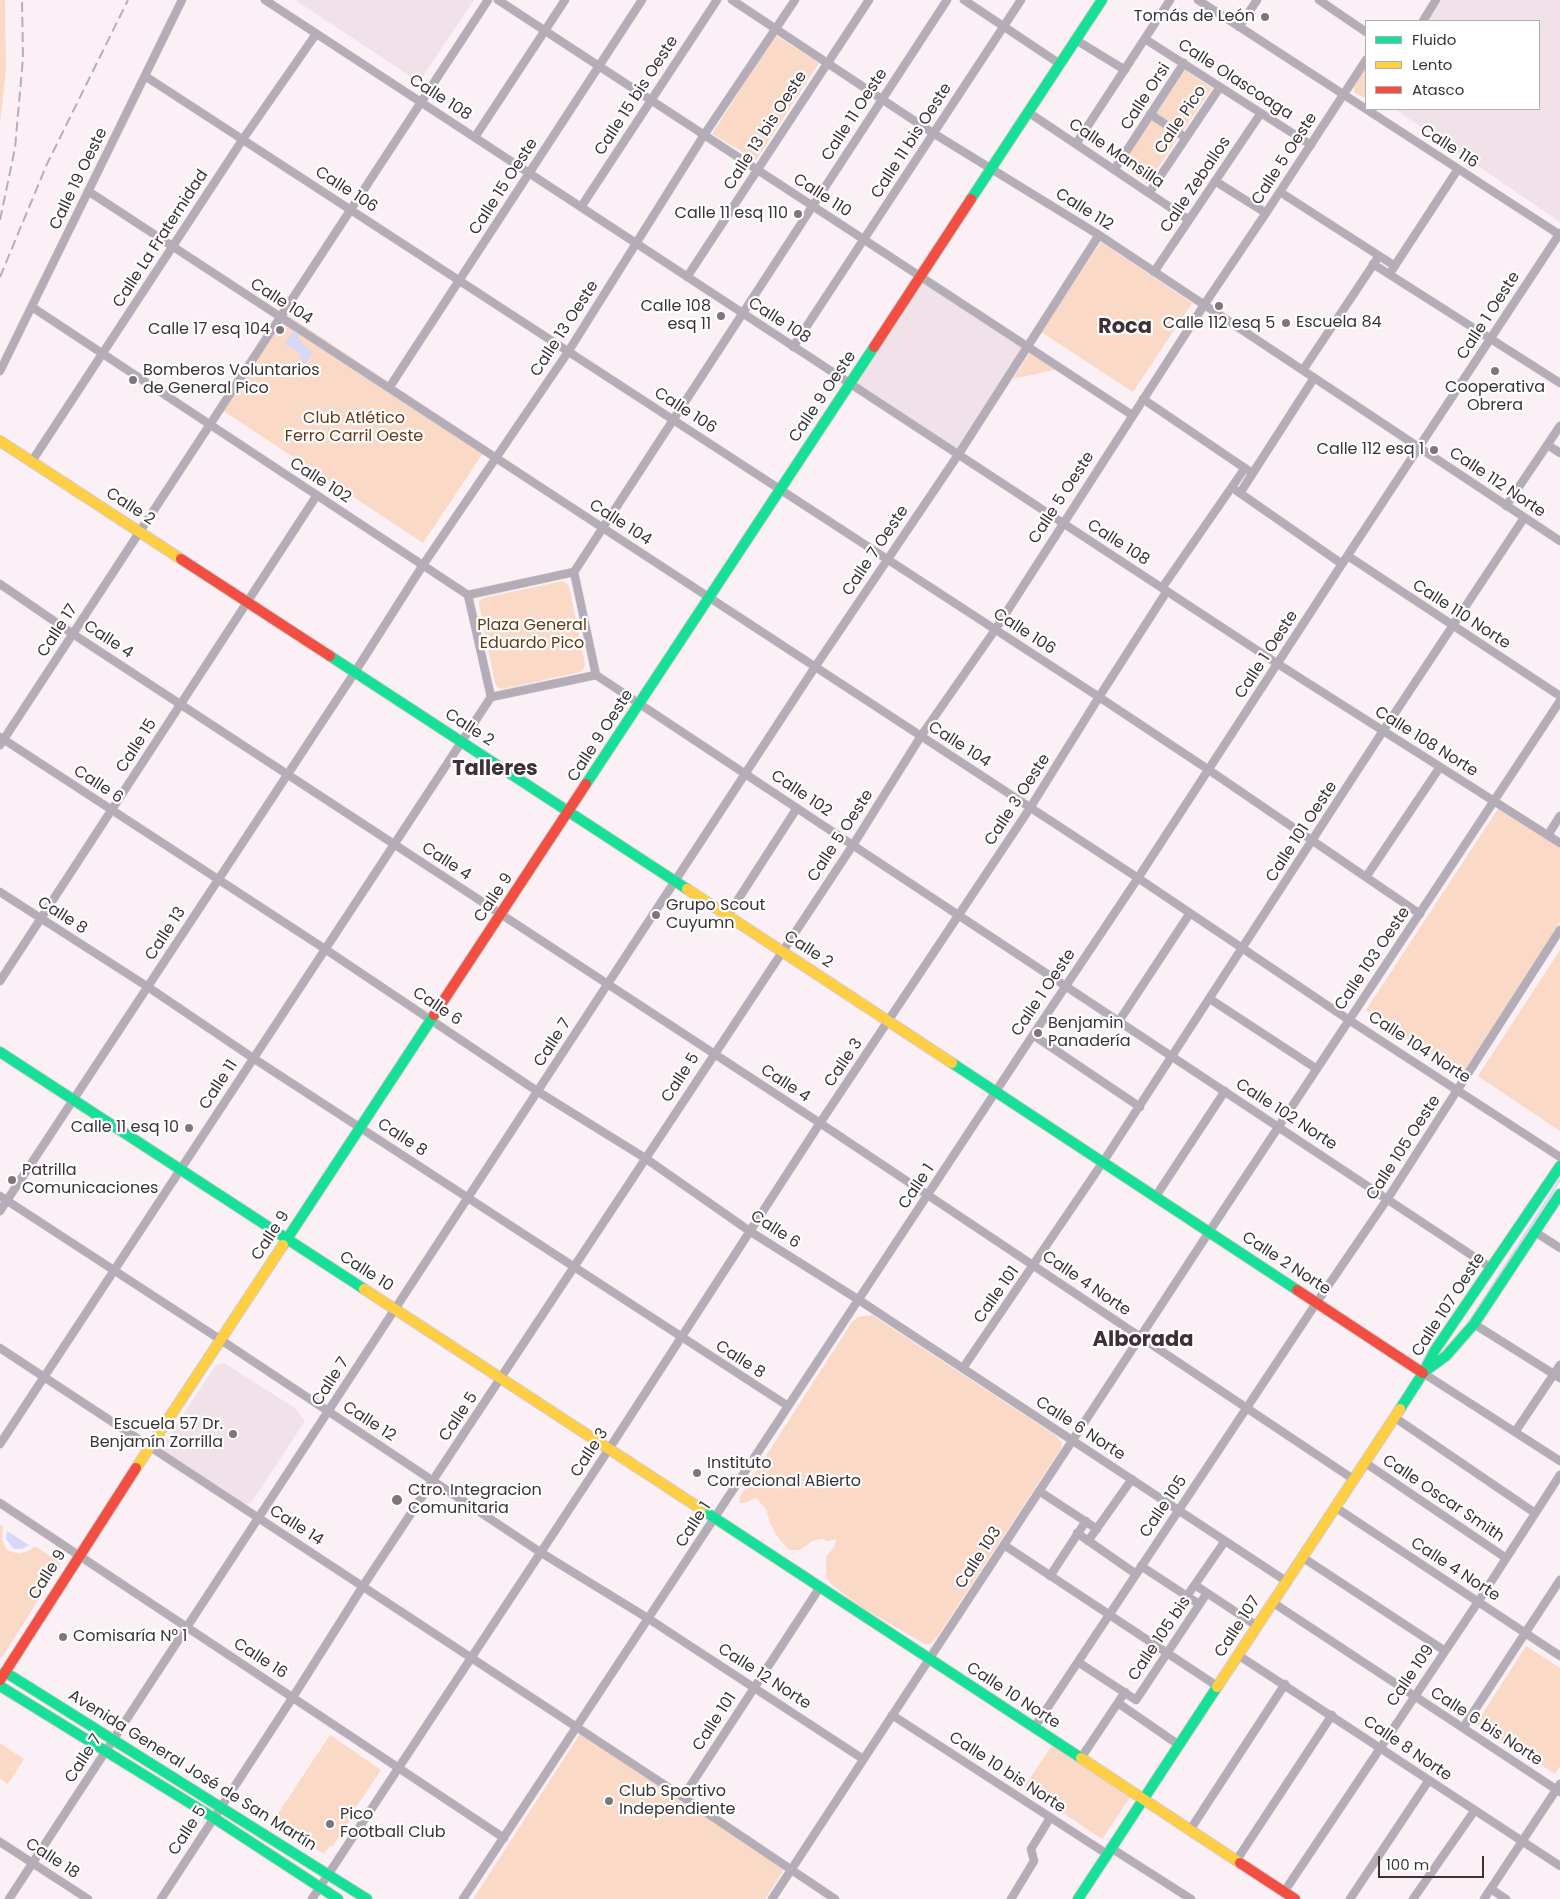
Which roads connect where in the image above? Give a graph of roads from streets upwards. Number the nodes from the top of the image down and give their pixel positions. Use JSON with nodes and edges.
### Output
{"nodes":[{"id":1,"x":182,"y":0,"type":"edge"},
{"id":2,"x":265,"y":0,"type":"edge"},
{"id":3,"x":488,"y":0,"type":"edge"},
{"id":4,"x":498,"y":0,"type":"edge"},
{"id":5,"x":565,"y":0,"type":"edge"},
{"id":6,"x":642,"y":0,"type":"edge"},
{"id":7,"x":717,"y":0,"type":"edge"},
{"id":8,"x":732,"y":0,"type":"edge"},
{"id":9,"x":795,"y":0,"type":"edge"},
{"id":10,"x":869,"y":0,"type":"edge"},
{"id":11,"x":947,"y":0,"type":"edge"},
{"id":12,"x":964,"y":0,"type":"edge"},
{"id":13,"x":1021,"y":0,"type":"edge"},
{"id":14,"x":1102,"y":0,"type":"edge"},
{"id":15,"x":1170,"y":0,"type":"edge"},
{"id":16,"x":1257,"y":0,"type":"edge"},
{"id":17,"x":1319,"y":0,"type":"edge"},
{"id":18,"x":1436,"y":0,"type":"edge"},
{"id":19,"x":1203,"y":1,"type":"edge"},
{"id":20,"x":1424,"y":20,"type":"edge"},
{"id":21,"x":1004,"y":26,"type":"junction"},
{"id":22,"x":1239,"y":27,"type":"junction"},
{"id":23,"x":776,"y":29,"type":"junction"},
{"id":24,"x":545,"y":31,"type":"junction"},
{"id":25,"x":1365,"y":31,"type":"edge"},
{"id":26,"x":316,"y":34,"type":"junction"},
{"id":27,"x":1145,"y":38,"type":"junction"},
{"id":28,"x":1076,"y":40,"type":"junction"},
{"id":29,"x":1365,"y":62,"type":"edge"},
{"id":30,"x":827,"y":63,"type":"junction"},
{"id":31,"x":1060,"y":64,"type":"junction"},
{"id":32,"x":1184,"y":64,"type":"junction"},
{"id":33,"x":599,"y":66,"type":"junction"},
{"id":34,"x":1125,"y":70,"type":"junction"},
{"id":35,"x":145,"y":76,"type":"junction"},
{"id":36,"x":1220,"y":87,"type":"junction"},
{"id":37,"x":1343,"y":95,"type":"junction"},
{"id":38,"x":882,"y":99,"type":"junction"},
{"id":39,"x":651,"y":100,"type":"junction"},
{"id":40,"x":421,"y":102,"type":"junction"},
{"id":41,"x":1365,"y":107,"type":"edge"},
{"id":42,"x":1370,"y":110,"type":"edge"},
{"id":43,"x":1028,"y":112,"type":"junction"},
{"id":44,"x":1261,"y":113,"type":"junction"},
{"id":45,"x":1150,"y":114,"type":"junction"},
{"id":46,"x":933,"y":133,"type":"junction"},
{"id":47,"x":704,"y":135,"type":"junction"},
{"id":48,"x":475,"y":137,"type":"junction"},
{"id":49,"x":1186,"y":138,"type":"junction"},
{"id":50,"x":243,"y":140,"type":"junction"},
{"id":51,"x":1076,"y":144,"type":"junction"},
{"id":52,"x":1311,"y":145,"type":"junction"},
{"id":53,"x":991,"y":168,"type":"junction"},
{"id":54,"x":1458,"y":169,"type":"junction"},
{"id":55,"x":757,"y":170,"type":"junction"},
{"id":56,"x":1114,"y":170,"type":"junction"},
{"id":57,"x":529,"y":173,"type":"junction"},
{"id":58,"x":1215,"y":181,"type":"junction"},
{"id":59,"x":88,"y":192,"type":"junction"},
{"id":60,"x":1280,"y":192,"type":"junction"},
{"id":61,"x":1149,"y":193,"type":"junction"},
{"id":62,"x":812,"y":206,"type":"junction"},
{"id":63,"x":581,"y":207,"type":"junction"},
{"id":64,"x":351,"y":210,"type":"junction"},
{"id":65,"x":1266,"y":213,"type":"junction"},
{"id":66,"x":1189,"y":220,"type":"junction"},
{"id":67,"x":1560,"y":234,"type":"edge"},
{"id":68,"x":1099,"y":235,"type":"junction"},
{"id":69,"x":864,"y":240,"type":"junction"},
{"id":70,"x":636,"y":243,"type":"junction"},
{"id":71,"x":172,"y":247,"type":"junction"},
{"id":72,"x":1379,"y":256,"type":"junction"},
{"id":73,"x":1374,"y":264,"type":"junction"},
{"id":74,"x":1395,"y":266,"type":"junction"},
{"id":75,"x":1154,"y":272,"type":"junction"},
{"id":76,"x":1389,"y":274,"type":"junction"},
{"id":77,"x":687,"y":277,"type":"junction"},
{"id":78,"x":920,"y":277,"type":"junction"},
{"id":79,"x":459,"y":280,"type":"junction"},
{"id":80,"x":1204,"y":305,"type":"junction"},
{"id":81,"x":32,"y":307,"type":"junction"},
{"id":82,"x":742,"y":313,"type":"junction"},
{"id":83,"x":280,"y":317,"type":"junction"},
{"id":84,"x":1490,"y":339,"type":"junction"},
{"id":85,"x":793,"y":347,"type":"junction"},
{"id":86,"x":1027,"y":347,"type":"junction"},
{"id":87,"x":568,"y":352,"type":"junction"},
{"id":88,"x":102,"y":353,"type":"junction"},
{"id":89,"x":1303,"y":370,"type":"junction"},
{"id":90,"x":0,"y":371,"type":"edge"},
{"id":91,"x":1314,"y":378,"type":"junction"},
{"id":92,"x":1560,"y":382,"type":"edge"},
{"id":93,"x":850,"y":384,"type":"junction"},
{"id":94,"x":389,"y":388,"type":"junction"},
{"id":95,"x":1143,"y":399,"type":"junction"},
{"id":96,"x":1132,"y":415,"type":"junction"},
{"id":97,"x":673,"y":420,"type":"junction"},
{"id":98,"x":210,"y":424,"type":"junction"},
{"id":99,"x":1560,"y":426,"type":"edge"},
{"id":100,"x":0,"y":441,"type":"edge"},
{"id":101,"x":1548,"y":445,"type":"junction"},
{"id":102,"x":1419,"y":448,"type":"junction"},
{"id":103,"x":1560,"y":453,"type":"edge"},
{"id":104,"x":958,"y":454,"type":"junction"},
{"id":105,"x":495,"y":458,"type":"junction"},
{"id":106,"x":32,"y":461,"type":"junction"},
{"id":107,"x":1245,"y":468,"type":"junction"},
{"id":108,"x":1252,"y":473,"type":"junction"},
{"id":109,"x":1231,"y":488,"type":"junction"},
{"id":110,"x":779,"y":489,"type":"junction"},
{"id":111,"x":1240,"y":493,"type":"junction"},
{"id":112,"x":317,"y":495,"type":"junction"},
{"id":113,"x":1506,"y":506,"type":"junction"},
{"id":114,"x":1524,"y":518,"type":"junction"},
{"id":115,"x":1062,"y":523,"type":"junction"},
{"id":116,"x":602,"y":528,"type":"junction"},
{"id":117,"x":140,"y":532,"type":"junction"},
{"id":118,"x":1560,"y":541,"type":"edge"},
{"id":119,"x":1348,"y":556,"type":"junction"},
{"id":120,"x":887,"y":560,"type":"junction"},
{"id":121,"x":1342,"y":564,"type":"junction"},
{"id":122,"x":423,"y":565,"type":"junction"},
{"id":123,"x":574,"y":572,"type":"junction"},
{"id":124,"x":0,"y":584,"type":"edge"},
{"id":125,"x":1164,"y":590,"type":"junction"},
{"id":126,"x":468,"y":595,"type":"junction"},
{"id":127,"x":709,"y":598,"type":"junction"},
{"id":128,"x":247,"y":602,"type":"junction"},
{"id":129,"x":1452,"y":625,"type":"junction"},
{"id":130,"x":994,"y":630,"type":"junction"},
{"id":131,"x":73,"y":634,"type":"junction"},
{"id":132,"x":1278,"y":664,"type":"junction"},
{"id":133,"x":815,"y":667,"type":"junction"},
{"id":134,"x":356,"y":672,"type":"junction"},
{"id":135,"x":596,"y":674,"type":"junction"},
{"id":136,"x":1560,"y":696,"type":"edge"},
{"id":137,"x":490,"y":697,"type":"junction"},
{"id":138,"x":1099,"y":697,"type":"junction"},
{"id":139,"x":1560,"y":701,"type":"edge"},
{"id":140,"x":181,"y":703,"type":"junction"},
{"id":141,"x":640,"y":703,"type":"junction"},
{"id":142,"x":1383,"y":731,"type":"junction"},
{"id":143,"x":921,"y":736,"type":"junction"},
{"id":144,"x":1,"y":740,"type":"edge"},
{"id":145,"x":462,"y":741,"type":"junction"},
{"id":146,"x":1440,"y":767,"type":"junction"},
{"id":147,"x":1209,"y":770,"type":"junction"},
{"id":148,"x":288,"y":774,"type":"junction"},
{"id":149,"x":746,"y":774,"type":"junction"},
{"id":150,"x":1495,"y":801,"type":"junction"},
{"id":151,"x":797,"y":808,"type":"junction"},
{"id":152,"x":1030,"y":808,"type":"junction"},
{"id":153,"x":111,"y":810,"type":"junction"},
{"id":154,"x":569,"y":811,"type":"junction"},
{"id":155,"x":1560,"y":816,"type":"edge"},
{"id":156,"x":1548,"y":835,"type":"junction"},
{"id":157,"x":1313,"y":840,"type":"junction"},
{"id":158,"x":1560,"y":843,"type":"edge"},
{"id":159,"x":394,"y":844,"type":"junction"},
{"id":160,"x":853,"y":845,"type":"junction"},
{"id":161,"x":1366,"y":877,"type":"junction"},
{"id":162,"x":1138,"y":878,"type":"junction"},
{"id":163,"x":219,"y":879,"type":"junction"},
{"id":164,"x":676,"y":881,"type":"junction"},
{"id":165,"x":0,"y":892,"type":"edge"},
{"id":166,"x":1190,"y":913,"type":"junction"},
{"id":167,"x":501,"y":914,"type":"junction"},
{"id":168,"x":1420,"y":914,"type":"junction"},
{"id":169,"x":728,"y":915,"type":"junction"},
{"id":170,"x":958,"y":915,"type":"junction"},
{"id":171,"x":40,"y":919,"type":"junction"},
{"id":172,"x":1560,"y":930,"type":"edge"},
{"id":173,"x":1243,"y":948,"type":"junction"},
{"id":174,"x":325,"y":949,"type":"junction"},
{"id":175,"x":782,"y":951,"type":"junction"},
{"id":176,"x":0,"y":981,"type":"edge"},
{"id":177,"x":608,"y":984,"type":"junction"},
{"id":178,"x":1066,"y":986,"type":"junction"},
{"id":179,"x":148,"y":987,"type":"junction"},
{"id":180,"x":1210,"y":999,"type":"junction"},
{"id":181,"x":432,"y":1019,"type":"junction"},
{"id":182,"x":1349,"y":1020,"type":"junction"},
{"id":183,"x":889,"y":1021,"type":"junction"},
{"id":184,"x":1119,"y":1021,"type":"junction"},
{"id":185,"x":1033,"y":1035,"type":"junction"},
{"id":186,"x":0,"y":1052,"type":"edge"},
{"id":187,"x":714,"y":1054,"type":"junction"},
{"id":188,"x":1172,"y":1056,"type":"junction"},
{"id":189,"x":253,"y":1058,"type":"junction"},
{"id":190,"x":1317,"y":1069,"type":"junction"},
{"id":191,"x":1457,"y":1090,"type":"junction"},
{"id":192,"x":1225,"y":1091,"type":"junction"},
{"id":193,"x":538,"y":1092,"type":"junction"},
{"id":194,"x":996,"y":1092,"type":"junction"},
{"id":195,"x":74,"y":1100,"type":"junction"},
{"id":196,"x":1140,"y":1107,"type":"junction"},
{"id":197,"x":820,"y":1123,"type":"junction"},
{"id":198,"x":1279,"y":1127,"type":"junction"},
{"id":199,"x":361,"y":1128,"type":"junction"},
{"id":200,"x":1560,"y":1157,"type":"edge"},
{"id":201,"x":645,"y":1158,"type":"junction"},
{"id":202,"x":1104,"y":1162,"type":"junction"},
{"id":203,"x":1560,"y":1166,"type":"edge"},
{"id":204,"x":180,"y":1169,"type":"junction"},
{"id":205,"x":1560,"y":1194,"type":"edge"},
{"id":206,"x":928,"y":1195,"type":"junction"},
{"id":207,"x":1156,"y":1196,"type":"junction"},
{"id":208,"x":468,"y":1198,"type":"junction"},
{"id":209,"x":1388,"y":1198,"type":"junction"},
{"id":210,"x":3,"y":1199,"type":"edge"},
{"id":211,"x":0,"y":1211,"type":"edge"},
{"id":212,"x":751,"y":1232,"type":"junction"},
{"id":213,"x":1209,"y":1232,"type":"junction"},
{"id":214,"x":1535,"y":1232,"type":"junction"},
{"id":215,"x":288,"y":1239,"type":"junction"},
{"id":216,"x":1560,"y":1248,"type":"edge"},
{"id":217,"x":574,"y":1266,"type":"junction"},
{"id":218,"x":1034,"y":1266,"type":"junction"},
{"id":219,"x":1491,"y":1268,"type":"junction"},
{"id":220,"x":114,"y":1271,"type":"junction"},
{"id":221,"x":859,"y":1300,"type":"junction"},
{"id":222,"x":1316,"y":1302,"type":"junction"},
{"id":223,"x":395,"y":1309,"type":"junction"},
{"id":224,"x":1474,"y":1324,"type":"junction"},
{"id":225,"x":1140,"y":1337,"type":"junction"},
{"id":226,"x":681,"y":1338,"type":"junction"},
{"id":227,"x":221,"y":1340,"type":"junction"},
{"id":228,"x":0,"y":1348,"type":"edge"},
{"id":229,"x":1560,"y":1365,"type":"edge"},
{"id":230,"x":963,"y":1368,"type":"junction"},
{"id":231,"x":1423,"y":1373,"type":"junction"},
{"id":232,"x":1557,"y":1376,"type":"edge"},
{"id":233,"x":44,"y":1377,"type":"junction"},
{"id":234,"x":501,"y":1378,"type":"junction"},
{"id":235,"x":788,"y":1406,"type":"junction"},
{"id":236,"x":1246,"y":1408,"type":"junction"},
{"id":237,"x":328,"y":1412,"type":"junction"},
{"id":238,"x":1394,"y":1416,"type":"junction"},
{"id":239,"x":1515,"y":1432,"type":"junction"},
{"id":240,"x":1073,"y":1440,"type":"junction"},
{"id":241,"x":0,"y":1444,"type":"edge"},
{"id":242,"x":150,"y":1447,"type":"junction"},
{"id":243,"x":609,"y":1449,"type":"junction"},
{"id":244,"x":1560,"y":1461,"type":"edge"},
{"id":245,"x":1364,"y":1462,"type":"junction"},
{"id":246,"x":1560,"y":1475,"type":"edge"},
{"id":247,"x":1132,"y":1479,"type":"junction"},
{"id":248,"x":1353,"y":1479,"type":"junction"},
{"id":249,"x":433,"y":1481,"type":"junction"},
{"id":250,"x":1039,"y":1491,"type":"junction"},
{"id":251,"x":0,"y":1503,"type":"edge"},
{"id":252,"x":1334,"y":1507,"type":"junction"},
{"id":253,"x":1179,"y":1510,"type":"junction"},
{"id":254,"x":1535,"y":1513,"type":"junction"},
{"id":255,"x":258,"y":1518,"type":"junction"},
{"id":256,"x":715,"y":1518,"type":"junction"},
{"id":257,"x":1086,"y":1521,"type":"junction"},
{"id":258,"x":1097,"y":1529,"type":"junction"},
{"id":259,"x":1077,"y":1533,"type":"junction"},
{"id":260,"x":1088,"y":1541,"type":"junction"},
{"id":261,"x":1225,"y":1541,"type":"junction"},
{"id":262,"x":1004,"y":1545,"type":"junction"},
{"id":263,"x":540,"y":1552,"type":"junction"},
{"id":264,"x":79,"y":1555,"type":"junction"},
{"id":265,"x":1302,"y":1557,"type":"junction"},
{"id":266,"x":1506,"y":1558,"type":"junction"},
{"id":267,"x":1141,"y":1566,"type":"junction"},
{"id":268,"x":1136,"y":1574,"type":"junction"},
{"id":269,"x":1050,"y":1576,"type":"junction"},
{"id":270,"x":1560,"y":1580,"type":"edge"},
{"id":271,"x":1286,"y":1581,"type":"junction"},
{"id":272,"x":1195,"y":1585,"type":"junction"},
{"id":273,"x":363,"y":1586,"type":"junction"},
{"id":274,"x":820,"y":1587,"type":"junction"},
{"id":275,"x":1207,"y":1593,"type":"junction"},
{"id":276,"x":1187,"y":1596,"type":"junction"},
{"id":277,"x":1272,"y":1602,"type":"junction"},
{"id":278,"x":1478,"y":1602,"type":"junction"},
{"id":279,"x":1199,"y":1604,"type":"junction"},
{"id":280,"x":1109,"y":1615,"type":"junction"},
{"id":281,"x":649,"y":1619,"type":"junction"},
{"id":282,"x":1257,"y":1626,"type":"junction"},
{"id":283,"x":186,"y":1628,"type":"junction"},
{"id":284,"x":1525,"y":1633,"type":"junction"},
{"id":285,"x":1445,"y":1651,"type":"junction"},
{"id":286,"x":1167,"y":1653,"type":"junction"},
{"id":287,"x":1238,"y":1654,"type":"junction"},
{"id":288,"x":1560,"y":1656,"type":"edge"},
{"id":289,"x":472,"y":1658,"type":"junction"},
{"id":290,"x":929,"y":1659,"type":"junction"},
{"id":291,"x":1078,"y":1662,"type":"junction"},
{"id":292,"x":2,"y":1674,"type":"edge"},
{"id":293,"x":1285,"y":1684,"type":"junction"},
{"id":294,"x":0,"y":1686,"type":"edge"},
{"id":295,"x":1217,"y":1686,"type":"junction"},
{"id":296,"x":754,"y":1688,"type":"junction"},
{"id":297,"x":1125,"y":1692,"type":"junction"},
{"id":298,"x":293,"y":1696,"type":"junction"},
{"id":299,"x":1415,"y":1696,"type":"junction"},
{"id":300,"x":1118,"y":1703,"type":"junction"},
{"id":301,"x":892,"y":1715,"type":"junction"},
{"id":302,"x":1332,"y":1715,"type":"junction"},
{"id":303,"x":578,"y":1727,"type":"junction"},
{"id":304,"x":1034,"y":1728,"type":"junction"},
{"id":305,"x":1463,"y":1728,"type":"junction"},
{"id":306,"x":113,"y":1738,"type":"junction"},
{"id":307,"x":1178,"y":1745,"type":"junction"},
{"id":308,"x":1380,"y":1748,"type":"junction"},
{"id":309,"x":105,"y":1752,"type":"junction"},
{"id":310,"x":1081,"y":1758,"type":"junction"},
{"id":311,"x":864,"y":1759,"type":"junction"},
{"id":312,"x":399,"y":1768,"type":"junction"},
{"id":313,"x":1429,"y":1780,"type":"junction"},
{"id":314,"x":1559,"y":1788,"type":"edge"},
{"id":315,"x":683,"y":1797,"type":"junction"},
{"id":316,"x":1143,"y":1800,"type":"junction"},
{"id":317,"x":220,"y":1807,"type":"junction"},
{"id":318,"x":1475,"y":1810,"type":"junction"},
{"id":319,"x":214,"y":1818,"type":"junction"},
{"id":320,"x":1050,"y":1818,"type":"junction"},
{"id":321,"x":1190,"y":1830,"type":"junction"},
{"id":322,"x":504,"y":1838,"type":"junction"},
{"id":323,"x":1522,"y":1841,"type":"junction"},
{"id":324,"x":0,"y":1842,"type":"edge"},
{"id":325,"x":1109,"y":1851,"type":"junction"},
{"id":326,"x":1236,"y":1861,"type":"junction"},
{"id":327,"x":32,"y":1863,"type":"junction"},
{"id":328,"x":1560,"y":1866,"type":"edge"},
{"id":329,"x":790,"y":1870,"type":"junction"},
{"id":330,"x":328,"y":1874,"type":"junction"},
{"id":331,"x":319,"y":1887,"type":"junction"},
{"id":332,"x":1490,"y":1889,"type":"junction"},
{"id":333,"x":1284,"y":1892,"type":"junction"},
{"id":334,"x":9,"y":1899,"type":"edge"},
{"id":335,"x":88,"y":1899,"type":"edge"},
{"id":336,"x":161,"y":1899,"type":"edge"},
{"id":337,"x":312,"y":1899,"type":"edge"},
{"id":338,"x":338,"y":1899,"type":"edge"},
{"id":339,"x":367,"y":1899,"type":"edge"},
{"id":340,"x":463,"y":1899,"type":"edge"},
{"id":341,"x":772,"y":1899,"type":"edge"},
{"id":342,"x":835,"y":1899,"type":"edge"},
{"id":343,"x":1011,"y":1899,"type":"edge"},
{"id":344,"x":1078,"y":1899,"type":"edge"},
{"id":345,"x":1191,"y":1899,"type":"edge"},
{"id":346,"x":1295,"y":1899,"type":"edge"},
{"id":347,"x":1350,"y":1899,"type":"edge"},
{"id":348,"x":1413,"y":1899,"type":"edge"},
{"id":349,"x":1484,"y":1899,"type":"edge"},
{"id":350,"x":1506,"y":1899,"type":"edge"}],
"edges":[{"from":1,"to":35,"type":"street","name":"Calle 19 Oeste"},
{"from":2,"to":26,"type":"street","name":"Calle 108"},
{"from":3,"to":40,"type":"street","name":"Calle 17"},
{"from":4,"to":24,"type":"street","name":"Calle 110"},
{"from":5,"to":24,"type":"street"},
{"from":6,"to":33,"type":"street","name":"Calle 15 Oeste"},
{"from":7,"to":39,"type":"street","name":"Calle 15 bis Oeste"},
{"from":8,"to":23,"type":"street","name":"Calle 112"},
{"from":9,"to":23,"type":"street","name":"Calle 13 Oeste"},
{"from":10,"to":30,"type":"street","name":"Calle 13 bis Oeste"},
{"from":11,"to":38,"type":"street","name":"Calle 11 Oeste"},
{"from":12,"to":21,"type":"street"},
{"from":13,"to":21,"type":"street","name":"Calle 11 bis Oeste"},
{"from":14,"to":28,"type":"street","name":"Calle 9 Oeste"},
{"from":15,"to":27,"type":"street"},
{"from":16,"to":22,"type":"street"},
{"from":17,"to":25,"type":"street"},
{"from":18,"to":20,"type":"street"},
{"from":19,"to":22,"type":"street","name":"Calle 116"},
{"from":21,"to":31,"type":"street"},
{"from":21,"to":46,"type":"street","name":"Calle 11 bis Oeste"},
{"from":22,"to":37,"type":"street","name":"Calle 116"},
{"from":23,"to":30,"type":"street","name":"Calle 112"},
{"from":23,"to":47,"type":"street","name":"Calle 13 Oeste"},
{"from":24,"to":33,"type":"street","name":"Calle 110"},
{"from":24,"to":48,"type":"street"},
{"from":26,"to":40,"type":"street","name":"Calle 108"},
{"from":26,"to":50,"type":"street","name":"Calle La Fraternidad"},
{"from":27,"to":32,"type":"street","name":"Calle Olascoaga"},
{"from":27,"to":34,"type":"street"},
{"from":28,"to":31,"type":"street","name":"Calle 9 Oeste"},
{"from":28,"to":34,"type":"street"},
{"from":29,"to":37,"type":"street","name":"Calle 5 Oeste"},
{"from":30,"to":38,"type":"street","name":"Calle 112"},
{"from":30,"to":55,"type":"street","name":"Calle 13 bis Oeste"},
{"from":31,"to":43,"type":"street","name":"Calle 9 Oeste"},
{"from":32,"to":36,"type":"street","name":"Calle Olascoaga"},
{"from":32,"to":45,"type":"street","name":"Calle Orsi"},
{"from":33,"to":39,"type":"street","name":"Calle 110"},
{"from":33,"to":57,"type":"street","name":"Calle 15 Oeste"},
{"from":34,"to":51,"type":"street"},
{"from":35,"to":50,"type":"street","name":"Calle 106"},
{"from":35,"to":59,"type":"street","name":"Calle 19 Oeste"},
{"from":36,"to":44,"type":"street","name":"Calle Olascoaga"},
{"from":36,"to":49,"type":"street","name":"Calle Pico"},
{"from":37,"to":41,"type":"street","name":"Calle 116"},
{"from":37,"to":52,"type":"street","name":"Calle 5 Oeste"},
{"from":38,"to":46,"type":"street","name":"Calle 112"},
{"from":38,"to":62,"type":"street","name":"Calle 11 Oeste"},
{"from":39,"to":47,"type":"street","name":"Calle 110"},
{"from":39,"to":63,"type":"street","name":"Calle 15 bis Oeste"},
{"from":40,"to":48,"type":"street","name":"Calle 108"},
{"from":40,"to":64,"type":"street","name":"Calle 17"},
{"from":42,"to":54,"type":"street","name":"Calle 116"},
{"from":43,"to":51,"type":"street","name":"Calle Mansilla"},
{"from":43,"to":53,"type":"street","name":"Calle 9 Oeste"},
{"from":44,"to":52,"type":"street","name":"Calle Olascoaga"},
{"from":44,"to":58,"type":"street","name":"Calle Zeballos"},
{"from":45,"to":49,"type":"street"},
{"from":45,"to":56,"type":"street","name":"Calle Orsi"},
{"from":46,"to":53,"type":"street","name":"Calle 112"},
{"from":46,"to":69,"type":"street","name":"Calle 11 bis Oeste"},
{"from":47,"to":55,"type":"street","name":"Calle 110"},
{"from":47,"to":70,"type":"street","name":"Calle 13 Oeste"},
{"from":48,"to":57,"type":"street","name":"Calle 108"},
{"from":49,"to":61,"type":"street","name":"Calle Pico"},
{"from":50,"to":64,"type":"street","name":"Calle 106"},
{"from":50,"to":71,"type":"street","name":"Calle La Fraternidad"},
{"from":51,"to":56,"type":"street","name":"Calle Mansilla"},
{"from":52,"to":60,"type":"street","name":"Calle 5 Oeste"},
{"from":53,"to":68,"type":"street","name":"Calle 112"},
{"from":53,"to":78,"type":"street","name":"Calle 9 Oeste"},
{"from":54,"to":67,"type":"street","name":"Calle 116"},
{"from":54,"to":74,"type":"street"},
{"from":55,"to":62,"type":"street","name":"Calle 110"},
{"from":55,"to":77,"type":"street","name":"Calle 13 bis Oeste"},
{"from":56,"to":61,"type":"street","name":"Calle Mansilla"},
{"from":57,"to":63,"type":"street","name":"Calle 108"},
{"from":57,"to":79,"type":"street","name":"Calle 15 Oeste"},
{"from":58,"to":65,"type":"street"},
{"from":58,"to":66,"type":"street","name":"Calle Zeballos"},
{"from":59,"to":71,"type":"street","name":"Calle 104"},
{"from":59,"to":81,"type":"street","name":"Calle 19 Oeste"},
{"from":60,"to":65,"type":"street","name":"Calle 5 Oeste"},
{"from":60,"to":72,"type":"street"},
{"from":61,"to":66,"type":"street","name":"Calle Mansilla"},
{"from":62,"to":69,"type":"street","name":"Calle 110"},
{"from":62,"to":82,"type":"street","name":"Calle 11 Oeste"},
{"from":63,"to":70,"type":"street","name":"Calle 108"},
{"from":64,"to":79,"type":"street","name":"Calle 106"},
{"from":64,"to":83,"type":"street","name":"Calle 17"},
{"from":65,"to":80,"type":"street","name":"Calle 5 Oeste"},
{"from":66,"to":75,"type":"street","name":"Calle Zeballos"},
{"from":67,"to":84,"type":"street","name":"Calle 1 Oeste"},
{"from":68,"to":75,"type":"street","name":"Calle 112"},
{"from":68,"to":86,"type":"street","name":"Calle 7 Oeste"},
{"from":69,"to":78,"type":"street","name":"Calle 110"},
{"from":69,"to":85,"type":"street","name":"Calle 11 bis Oeste"},
{"from":70,"to":77,"type":"street","name":"Calle 108"},
{"from":70,"to":87,"type":"street","name":"Calle 13 Oeste"},
{"from":71,"to":83,"type":"street","name":"Calle 104"},
{"from":71,"to":88,"type":"street","name":"Calle La Fraternidad"},
{"from":72,"to":73,"type":"street"},
{"from":72,"to":74,"type":"street"},
{"from":73,"to":76,"type":"street"},
{"from":73,"to":89,"type":"street"},
{"from":74,"to":76,"type":"street"},
{"from":75,"to":80,"type":"street","name":"Calle 112"},
{"from":76,"to":84,"type":"street"},
{"from":77,"to":82,"type":"street","name":"Calle 108"},
{"from":78,"to":86,"type":"street","name":"Calle 110"},
{"from":78,"to":93,"type":"street","name":"Calle 9 Oeste"},
{"from":79,"to":87,"type":"street","name":"Calle 106"},
{"from":79,"to":94,"type":"street","name":"Calle 15 Oeste"},
{"from":80,"to":89,"type":"street","name":"Calle 112"},
{"from":80,"to":95,"type":"street","name":"Calle 5 Oeste"},
{"from":81,"to":88,"type":"street","name":"Calle 102"},
{"from":81,"to":90,"type":"street","name":"Calle 19 Oeste"},
{"from":82,"to":85,"type":"street","name":"Calle 108"},
{"from":82,"to":97,"type":"street","name":"Calle 11 Oeste"},
{"from":83,"to":94,"type":"street","name":"Calle 104"},
{"from":83,"to":98,"type":"street","name":"Calle 17"},
{"from":84,"to":92,"type":"street"},
{"from":84,"to":102,"type":"street","name":"Calle 1 Oeste"},
{"from":85,"to":93,"type":"street","name":"Calle 108"},
{"from":86,"to":96,"type":"street","name":"Calle 110"},
{"from":86,"to":104,"type":"street","name":"Calle 7 Oeste"},
{"from":87,"to":97,"type":"street","name":"Calle 106"},
{"from":87,"to":105,"type":"street","name":"Calle 13 Oeste"},
{"from":88,"to":98,"type":"street","name":"Calle 102"},
{"from":88,"to":106,"type":"street","name":"Calle La Fraternidad"},
{"from":89,"to":91,"type":"street","name":"Calle 112"},
{"from":91,"to":102,"type":"street","name":"Calle 112"},
{"from":91,"to":108,"type":"street"},
{"from":93,"to":104,"type":"street","name":"Calle 108"},
{"from":93,"to":110,"type":"street","name":"Calle 9 Oeste"},
{"from":94,"to":105,"type":"street","name":"Calle 104"},
{"from":95,"to":96,"type":"street","name":"Calle 5 Oeste"},
{"from":95,"to":107,"type":"street"},
{"from":96,"to":115,"type":"street","name":"Calle 5 Oeste"},
{"from":97,"to":110,"type":"street","name":"Calle 106"},
{"from":97,"to":116,"type":"street","name":"Calle 11 Oeste"},
{"from":98,"to":112,"type":"street","name":"Calle 102"},
{"from":98,"to":117,"type":"street","name":"Calle 17"},
{"from":99,"to":101,"type":"street"},
{"from":100,"to":106,"type":"street","name":"Calle 2"},
{"from":101,"to":103,"type":"street"},
{"from":101,"to":113,"type":"street"},
{"from":102,"to":113,"type":"street","name":"Calle 112 Norte"},
{"from":102,"to":119,"type":"street","name":"Calle 1 Oeste"},
{"from":104,"to":115,"type":"street","name":"Calle 108"},
{"from":104,"to":120,"type":"street","name":"Calle 7 Oeste"},
{"from":105,"to":116,"type":"street","name":"Calle 104"},
{"from":105,"to":122,"type":"street","name":"Calle 13 Oeste"},
{"from":106,"to":117,"type":"street","name":"Calle 2"},
{"from":107,"to":108,"type":"street"},
{"from":107,"to":109,"type":"street","name":"Calle 3 Oeste"},
{"from":108,"to":111,"type":"street"},
{"from":109,"to":111,"type":"street"},
{"from":109,"to":125,"type":"street","name":"Calle 3 Oeste"},
{"from":110,"to":120,"type":"street","name":"Calle 106"},
{"from":110,"to":127,"type":"street","name":"Calle 9 Oeste"},
{"from":111,"to":121,"type":"street"},
{"from":112,"to":122,"type":"street","name":"Calle 102"},
{"from":112,"to":128,"type":"street"},
{"from":113,"to":114,"type":"street","name":"Calle 112 Norte"},
{"from":114,"to":118,"type":"street","name":"Calle 112 Norte"},
{"from":114,"to":129,"type":"street","name":"Calle 101 Oeste"},
{"from":115,"to":125,"type":"street","name":"Calle 108"},
{"from":115,"to":130,"type":"street","name":"Calle 5 Oeste"},
{"from":116,"to":123,"type":"street","name":"Calle 11 Oeste"},
{"from":116,"to":127,"type":"street","name":"Calle 104"},
{"from":117,"to":128,"type":"street","name":"Calle 2"},
{"from":117,"to":131,"type":"street","name":"Calle 17"},
{"from":119,"to":121,"type":"street","name":"Calle 1 Oeste"},
{"from":119,"to":129,"type":"street","name":"Calle 110 Norte"},
{"from":120,"to":130,"type":"street","name":"Calle 106"},
{"from":120,"to":133,"type":"street","name":"Calle 7 Oeste"},
{"from":121,"to":132,"type":"street","name":"Calle 1 Oeste"},
{"from":122,"to":126,"type":"street","name":"Calle 102"},
{"from":122,"to":134,"type":"street","name":"Calle 13 Oeste"},
{"from":123,"to":126,"type":"street"},
{"from":123,"to":135,"type":"street"},
{"from":124,"to":131,"type":"street","name":"Calle 4"},
{"from":125,"to":132,"type":"street","name":"Calle 108"},
{"from":125,"to":138,"type":"street","name":"Calle 3 Oeste"},
{"from":126,"to":137,"type":"street"},
{"from":127,"to":133,"type":"street","name":"Calle 104"},
{"from":127,"to":141,"type":"street","name":"Calle 9 Oeste"},
{"from":128,"to":134,"type":"street","name":"Calle 2"},
{"from":128,"to":140,"type":"street","name":"Calle 15"},
{"from":129,"to":136,"type":"street","name":"Calle 110 Norte"},
{"from":129,"to":142,"type":"street","name":"Calle 101 Oeste"},
{"from":130,"to":138,"type":"street","name":"Calle 106"},
{"from":130,"to":143,"type":"street","name":"Calle 5 Oeste"},
{"from":131,"to":140,"type":"street","name":"Calle 4"},
{"from":131,"to":144,"type":"street","name":"Calle 17"},
{"from":132,"to":142,"type":"street","name":"Calle 108 Norte"},
{"from":132,"to":147,"type":"street","name":"Calle 1 Oeste"},
{"from":133,"to":143,"type":"street","name":"Calle 104"},
{"from":133,"to":149,"type":"street","name":"Calle 7 Oeste"},
{"from":134,"to":145,"type":"street","name":"Calle 2"},
{"from":134,"to":148,"type":"street","name":"Calle 13"},
{"from":135,"to":137,"type":"street"},
{"from":135,"to":141,"type":"street","name":"Calle 102"},
{"from":137,"to":145,"type":"street"},
{"from":138,"to":147,"type":"street","name":"Calle 106"},
{"from":138,"to":152,"type":"street","name":"Calle 3 Oeste"},
{"from":139,"to":150,"type":"street","name":"Calle 103 Oeste"},
{"from":140,"to":148,"type":"street","name":"Calle 4"},
{"from":140,"to":153,"type":"street","name":"Calle 15"},
{"from":141,"to":149,"type":"street","name":"Calle 102"},
{"from":141,"to":154,"type":"street","name":"Calle 9 Oeste"},
{"from":142,"to":146,"type":"street","name":"Calle 108 Norte"},
{"from":142,"to":157,"type":"street","name":"Calle 101 Oeste"},
{"from":143,"to":152,"type":"street","name":"Calle 104"},
{"from":143,"to":160,"type":"street","name":"Calle 5 Oeste"},
{"from":144,"to":153,"type":"street","name":"Calle 6"},
{"from":145,"to":154,"type":"street","name":"Calle 2"},
{"from":145,"to":159,"type":"street","name":"Calle 11"},
{"from":146,"to":150,"type":"street","name":"Calle 108 Norte"},
{"from":146,"to":161,"type":"street"},
{"from":147,"to":157,"type":"street","name":"Calle 106"},
{"from":147,"to":162,"type":"street","name":"Calle 1 Oeste"},
{"from":148,"to":159,"type":"street","name":"Calle 4"},
{"from":148,"to":163,"type":"street","name":"Calle 13"},
{"from":149,"to":151,"type":"street","name":"Calle 102"},
{"from":149,"to":164,"type":"street","name":"Calle 7 Oeste"},
{"from":150,"to":156,"type":"street","name":"Calle 108 Norte"},
{"from":150,"to":168,"type":"street","name":"Calle 103 Oeste"},
{"from":151,"to":160,"type":"street","name":"Calle 102"},
{"from":151,"to":169,"type":"street"},
{"from":152,"to":162,"type":"street","name":"Calle 104"},
{"from":152,"to":170,"type":"street","name":"Calle 3 Oeste"},
{"from":153,"to":163,"type":"street","name":"Calle 6"},
{"from":153,"to":171,"type":"street","name":"Calle 15"},
{"from":154,"to":164,"type":"street","name":"Calle 2"},
{"from":154,"to":167,"type":"street","name":"Calle 9"},
{"from":155,"to":156,"type":"street"},
{"from":156,"to":158,"type":"street","name":"Calle 108 Norte"},
{"from":157,"to":161,"type":"street","name":"Calle 106"},
{"from":157,"to":173,"type":"street","name":"Calle 101 Oeste"},
{"from":159,"to":167,"type":"street","name":"Calle 4"},
{"from":159,"to":174,"type":"street","name":"Calle 11"},
{"from":160,"to":170,"type":"street","name":"Calle 102"},
{"from":160,"to":175,"type":"street","name":"Calle 5 Oeste"},
{"from":161,"to":168,"type":"street","name":"Calle 106"},
{"from":162,"to":166,"type":"street","name":"Calle 104 Norte"},
{"from":162,"to":178,"type":"street","name":"Calle 1 Oeste"},
{"from":163,"to":174,"type":"street","name":"Calle 6"},
{"from":163,"to":179,"type":"street","name":"Calle 13"},
{"from":164,"to":169,"type":"street","name":"Calle 2"},
{"from":164,"to":177,"type":"street","name":"Calle 7"},
{"from":165,"to":171,"type":"street","name":"Calle 8"},
{"from":166,"to":173,"type":"street","name":"Calle 104 Norte"},
{"from":166,"to":184,"type":"street"},
{"from":167,"to":177,"type":"street","name":"Calle 4"},
{"from":167,"to":181,"type":"street","name":"Calle 9"},
{"from":168,"to":182,"type":"street","name":"Calle 103 Oeste"},
{"from":169,"to":175,"type":"street","name":"Calle 2"},
{"from":170,"to":178,"type":"street","name":"Calle 102"},
{"from":170,"to":183,"type":"street","name":"Calle 3 Oeste"},
{"from":171,"to":176,"type":"street","name":"Calle 15"},
{"from":171,"to":179,"type":"street","name":"Calle 8"},
{"from":172,"to":191,"type":"street","name":"Calle 105 Oeste"},
{"from":173,"to":180,"type":"street","name":"Calle 101 Oeste"},
{"from":173,"to":182,"type":"street","name":"Calle 104 Norte"},
{"from":174,"to":181,"type":"street","name":"Calle 6"},
{"from":174,"to":189,"type":"street","name":"Calle 11"},
{"from":175,"to":183,"type":"street","name":"Calle 2"},
{"from":175,"to":187,"type":"street","name":"Calle 5"},
{"from":177,"to":187,"type":"street","name":"Calle 4"},
{"from":177,"to":193,"type":"street","name":"Calle 7"},
{"from":178,"to":184,"type":"street","name":"Calle 102 Norte"},
{"from":178,"to":185,"type":"street","name":"Calle 1 Oeste"},
{"from":179,"to":189,"type":"street","name":"Calle 8"},
{"from":179,"to":195,"type":"street","name":"Calle 13"},
{"from":180,"to":188,"type":"street","name":"Calle 101 Oeste"},
{"from":180,"to":190,"type":"street"},
{"from":181,"to":193,"type":"street","name":"Calle 6"},
{"from":181,"to":199,"type":"street","name":"Calle 9"},
{"from":182,"to":190,"type":"street","name":"Calle 103 Oeste"},
{"from":182,"to":191,"type":"street","name":"Calle 104 Norte"},
{"from":183,"to":194,"type":"street","name":"Calle 2"},
{"from":183,"to":197,"type":"street","name":"Calle 3"},
{"from":184,"to":188,"type":"street","name":"Calle 102 Norte"},
{"from":185,"to":194,"type":"street","name":"Calle 1 Oeste"},
{"from":185,"to":196,"type":"street"},
{"from":186,"to":195,"type":"street","name":"Calle 10"},
{"from":187,"to":197,"type":"street","name":"Calle 4"},
{"from":187,"to":201,"type":"street","name":"Calle 5"},
{"from":188,"to":192,"type":"street","name":"Calle 102 Norte"},
{"from":188,"to":196,"type":"street","name":"Calle 101 Oeste"},
{"from":189,"to":199,"type":"street","name":"Calle 8"},
{"from":189,"to":204,"type":"street","name":"Calle 11"},
{"from":190,"to":198,"type":"street","name":"Calle 103 Oeste"},
{"from":191,"to":200,"type":"street","name":"Calle 104 Norte"},
{"from":191,"to":209,"type":"street","name":"Calle 105 Oeste"},
{"from":192,"to":198,"type":"street","name":"Calle 102 Norte"},
{"from":192,"to":207,"type":"street"},
{"from":193,"to":201,"type":"street","name":"Calle 6"},
{"from":193,"to":208,"type":"street","name":"Calle 7"},
{"from":194,"to":202,"type":"street","name":"Calle 2 Norte"},
{"from":194,"to":206,"type":"street","name":"Calle 1"},
{"from":195,"to":204,"type":"street","name":"Calle 10"},
{"from":195,"to":210,"type":"street","name":"Calle 13"},
{"from":196,"to":202,"type":"street","name":"Calle 101 Oeste"},
{"from":197,"to":206,"type":"street","name":"Calle 4"},
{"from":197,"to":212,"type":"street","name":"Calle 3"},
{"from":198,"to":209,"type":"street","name":"Calle 102 Norte"},
{"from":198,"to":213,"type":"street","name":"Calle 103 Oeste"},
{"from":199,"to":208,"type":"street","name":"Calle 8"},
{"from":199,"to":215,"type":"street","name":"Calle 9"},
{"from":201,"to":212,"type":"street","name":"Calle 6"},
{"from":201,"to":217,"type":"street","name":"Calle 5"},
{"from":202,"to":207,"type":"street","name":"Calle 2 Norte"},
{"from":202,"to":218,"type":"street","name":"Calle 101"},
{"from":203,"to":219,"type":"street","name":"Calle 107 Oeste"},
{"from":204,"to":215,"type":"street","name":"Calle 10"},
{"from":204,"to":220,"type":"street","name":"Calle 11"},
{"from":205,"to":214,"type":"street","name":"Calle 107 Oeste"},
{"from":206,"to":218,"type":"street","name":"Calle 4 Norte"},
{"from":206,"to":221,"type":"street","name":"Calle 1"},
{"from":207,"to":213,"type":"street","name":"Calle 2 Norte"},
{"from":208,"to":217,"type":"street","name":"Calle 8"},
{"from":208,"to":223,"type":"street","name":"Calle 7"},
{"from":209,"to":219,"type":"street","name":"Calle 102 Norte"},
{"from":209,"to":222,"type":"street","name":"Calle 105 Oeste"},
{"from":210,"to":211,"type":"street","name":"Calle 13"},
{"from":210,"to":220,"type":"street","name":"Calle 12"},
{"from":212,"to":221,"type":"street","name":"Calle 6"},
{"from":212,"to":226,"type":"street","name":"Calle 3"},
{"from":213,"to":222,"type":"street","name":"Calle 2 Norte"},
{"from":213,"to":225,"type":"street","name":"Calle 103"},
{"from":214,"to":216,"type":"street"},
{"from":214,"to":224,"type":"street","name":"Calle 107 Oeste"},
{"from":215,"to":223,"type":"street","name":"Calle 10"},
{"from":215,"to":227,"type":"street","name":"Calle 9"},
{"from":217,"to":226,"type":"street","name":"Calle 8"},
{"from":217,"to":234,"type":"street","name":"Calle 5"},
{"from":218,"to":225,"type":"street","name":"Calle 4 Norte"},
{"from":218,"to":230,"type":"street","name":"Calle 101"},
{"from":219,"to":231,"type":"street","name":"Calle 107 Oeste"},
{"from":220,"to":227,"type":"street","name":"Calle 12"},
{"from":220,"to":233,"type":"street","name":"Calle 11"},
{"from":221,"to":230,"type":"street","name":"Calle 6 Norte"},
{"from":221,"to":235,"type":"street","name":"Calle 1"},
{"from":222,"to":231,"type":"street","name":"Calle 2 Norte"},
{"from":222,"to":236,"type":"street","name":"Calle 105"},
{"from":223,"to":234,"type":"street","name":"Calle 10"},
{"from":223,"to":237,"type":"street","name":"Calle 7"},
{"from":224,"to":231,"type":"street","name":"Calle 107 Oeste"},
{"from":224,"to":232,"type":"street"},
{"from":225,"to":236,"type":"street","name":"Calle 4 Norte"},
{"from":225,"to":240,"type":"street","name":"Calle 103"},
{"from":226,"to":235,"type":"street","name":"Calle 8"},
{"from":226,"to":243,"type":"street","name":"Calle 3"},
{"from":227,"to":237,"type":"street","name":"Calle 12"},
{"from":227,"to":242,"type":"street","name":"Calle 9"},
{"from":228,"to":233,"type":"street","name":"Calle 14"},
{"from":229,"to":232,"type":"street"},
{"from":230,"to":240,"type":"street","name":"Calle 6 Norte"},
{"from":231,"to":238,"type":"street","name":"Calle 107"},
{"from":231,"to":239,"type":"street","name":"Calle 2 Norte"},
{"from":232,"to":239,"type":"street"},
{"from":233,"to":241,"type":"street","name":"Calle 11"},
{"from":233,"to":242,"type":"street","name":"Calle 14"},
{"from":234,"to":243,"type":"street","name":"Calle 10"},
{"from":234,"to":249,"type":"street","name":"Calle 5"},
{"from":235,"to":256,"type":"street","name":"Calle 1"},
{"from":236,"to":248,"type":"street","name":"Calle 4 Norte"},
{"from":236,"to":253,"type":"street","name":"Calle 105"},
{"from":237,"to":249,"type":"street","name":"Calle 12"},
{"from":237,"to":255,"type":"street","name":"Calle 7"},
{"from":238,"to":245,"type":"street","name":"Calle 107"},
{"from":238,"to":254,"type":"street"},
{"from":239,"to":244,"type":"street","name":"Calle 2 Norte"},
{"from":240,"to":247,"type":"street","name":"Calle 6 Norte"},
{"from":240,"to":250,"type":"street","name":"Calle 103"},
{"from":242,"to":255,"type":"street","name":"Calle 14"},
{"from":242,"to":264,"type":"street","name":"Calle 9"},
{"from":243,"to":256,"type":"street","name":"Calle 10"},
{"from":243,"to":263,"type":"street","name":"Calle 3"},
{"from":245,"to":248,"type":"street","name":"Calle 107"},
{"from":245,"to":266,"type":"street","name":"Calle Oscar Smith"},
{"from":246,"to":254,"type":"street","name":"Calle 109"},
{"from":247,"to":253,"type":"street","name":"Calle 6 Norte"},
{"from":247,"to":258,"type":"street"},
{"from":248,"to":252,"type":"street","name":"Calle 107"},
{"from":249,"to":263,"type":"street","name":"Calle 12"},
{"from":249,"to":273,"type":"street","name":"Calle 5"},
{"from":250,"to":257,"type":"street"},
{"from":250,"to":262,"type":"street","name":"Calle 103"},
{"from":251,"to":264,"type":"street","name":"Calle 16"},
{"from":252,"to":265,"type":"street","name":"Calle 107"},
{"from":252,"to":278,"type":"street","name":"Calle 4 Norte"},
{"from":253,"to":261,"type":"street","name":"Calle 6 Norte"},
{"from":253,"to":267,"type":"street","name":"Calle 105"},
{"from":254,"to":266,"type":"street","name":"Calle 109"},
{"from":255,"to":273,"type":"street","name":"Calle 14"},
{"from":255,"to":283,"type":"street","name":"Calle 7"},
{"from":256,"to":274,"type":"street","name":"Calle 10 Norte"},
{"from":256,"to":281,"type":"street","name":"Calle 1"},
{"from":257,"to":258,"type":"street"},
{"from":257,"to":259,"type":"street"},
{"from":258,"to":260,"type":"street"},
{"from":259,"to":260,"type":"street"},
{"from":259,"to":269,"type":"street"},
{"from":260,"to":268,"type":"street"},
{"from":261,"to":271,"type":"street","name":"Calle 6 Norte"},
{"from":261,"to":272,"type":"street","name":"Calle 105 bis"},
{"from":262,"to":269,"type":"street"},
{"from":262,"to":290,"type":"street","name":"Calle 103"},
{"from":263,"to":281,"type":"street","name":"Calle 12"},
{"from":263,"to":289,"type":"street","name":"Calle 3"},
{"from":264,"to":283,"type":"street","name":"Calle 16"},
{"from":264,"to":292,"type":"street","name":"Calle 9"},
{"from":265,"to":271,"type":"street","name":"Calle 107"},
{"from":265,"to":285,"type":"street"},
{"from":266,"to":278,"type":"street","name":"Calle 109"},
{"from":267,"to":268,"type":"street","name":"Calle 105"},
{"from":267,"to":276,"type":"street"},
{"from":268,"to":280,"type":"street","name":"Calle 105"},
{"from":269,"to":280,"type":"street"},
{"from":270,"to":284,"type":"street"},
{"from":271,"to":277,"type":"street","name":"Calle 107"},
{"from":272,"to":275,"type":"street"},
{"from":272,"to":276,"type":"street","name":"Calle 105 bis"},
{"from":273,"to":289,"type":"street","name":"Calle 14"},
{"from":273,"to":298,"type":"street","name":"Calle 5"},
{"from":274,"to":290,"type":"street","name":"Calle 10 Norte"},
{"from":274,"to":296,"type":"street","name":"Calle 101"},
{"from":275,"to":279,"type":"street","name":"Calle 105 bis"},
{"from":275,"to":282,"type":"street"},
{"from":276,"to":279,"type":"street"},
{"from":277,"to":282,"type":"street","name":"Calle 107"},
{"from":277,"to":299,"type":"street","name":"Calle 6 bis Norte"},
{"from":278,"to":284,"type":"street","name":"Calle 4 Norte"},
{"from":278,"to":285,"type":"street","name":"Calle 109"},
{"from":279,"to":286,"type":"street","name":"Calle 105 bis"},
{"from":280,"to":286,"type":"street"},
{"from":280,"to":291,"type":"street","name":"Calle 105"},
{"from":281,"to":296,"type":"street","name":"Calle 12 Norte"},
{"from":281,"to":303,"type":"street","name":"Calle 1"},
{"from":282,"to":287,"type":"street","name":"Calle 107"},
{"from":283,"to":298,"type":"street","name":"Calle 16"},
{"from":283,"to":306,"type":"street","name":"Calle 7"},
{"from":284,"to":288,"type":"street","name":"Calle 4 Norte"},
{"from":284,"to":305,"type":"street"},
{"from":285,"to":299,"type":"street","name":"Calle 109"},
{"from":286,"to":295,"type":"street"},
{"from":286,"to":297,"type":"street","name":"Calle 105 bis"},
{"from":287,"to":293,"type":"street","name":"Calle 8 Norte"},
{"from":287,"to":295,"type":"street","name":"Calle 107"},
{"from":289,"to":303,"type":"street","name":"Calle 14"},
{"from":289,"to":312,"type":"street","name":"Calle 3"},
{"from":290,"to":301,"type":"street","name":"Calle 103"},
{"from":290,"to":304,"type":"street","name":"Calle 10 Norte"},
{"from":291,"to":297,"type":"street"},
{"from":291,"to":304,"type":"street","name":"Calle 105"},
{"from":292,"to":306,"type":"street","name":"Avenida General José de San Martín"},
{"from":293,"to":302,"type":"street","name":"Calle 8 Norte"},
{"from":293,"to":321,"type":"street"},
{"from":294,"to":309,"type":"street","name":"Avenida General José de San Martín"},
{"from":295,"to":307,"type":"street","name":"Calle 107"},
{"from":296,"to":311,"type":"street","name":"Calle 12 Norte"},
{"from":296,"to":315,"type":"street","name":"Calle 101"},
{"from":297,"to":300,"type":"street","name":"Calle 105 bis"},
{"from":298,"to":312,"type":"street","name":"Calle 16"},
{"from":298,"to":317,"type":"street","name":"Calle 5"},
{"from":299,"to":305,"type":"street","name":"Calle 6 bis Norte"},
{"from":299,"to":308,"type":"street","name":"Calle 109"},
{"from":300,"to":307,"type":"street"},
{"from":300,"to":310,"type":"street","name":"Calle 105 bis"},
{"from":301,"to":311,"type":"street","name":"Calle 103"},
{"from":301,"to":320,"type":"street","name":"Calle 10 bis Norte"},
{"from":302,"to":308,"type":"street","name":"Calle 8 Norte"},
{"from":302,"to":326,"type":"street"},
{"from":303,"to":315,"type":"street","name":"Calle 14"},
{"from":303,"to":322,"type":"street","name":"Calle 1"},
{"from":304,"to":310,"type":"street","name":"Calle 10 Norte"},
{"from":305,"to":314,"type":"street","name":"Calle 6 bis Norte"},
{"from":306,"to":309,"type":"street","name":"Calle 7"},
{"from":306,"to":317,"type":"street","name":"Avenida General José de San Martín"},
{"from":307,"to":316,"type":"street","name":"Calle 107"},
{"from":308,"to":313,"type":"street","name":"Calle 8 Norte"},
{"from":308,"to":333,"type":"street","name":"Calle 109"},
{"from":309,"to":319,"type":"street","name":"Avenida General José de San Martín"},
{"from":309,"to":327,"type":"street","name":"Calle 7"},
{"from":310,"to":316,"type":"street","name":"Calle 10 Norte"},
{"from":311,"to":329,"type":"street","name":"Calle 103"},
{"from":312,"to":322,"type":"street","name":"Calle 16"},
{"from":312,"to":330,"type":"street","name":"Calle 3"},
{"from":313,"to":318,"type":"street","name":"Calle 8 Norte"},
{"from":313,"to":347,"type":"street"},
{"from":314,"to":323,"type":"street"},
{"from":315,"to":329,"type":"street","name":"Calle 14"},
{"from":316,"to":321,"type":"street","name":"Calle 10 Norte"},
{"from":316,"to":325,"type":"street","name":"Calle 107"},
{"from":317,"to":319,"type":"street","name":"Calle 5"},
{"from":317,"to":330,"type":"street","name":"Avenida General José de San Martín"},
{"from":318,"to":323,"type":"street","name":"Calle 8 Norte"},
{"from":318,"to":348,"type":"street"},
{"from":319,"to":331,"type":"street","name":"Avenida General José de San Martín"},
{"from":319,"to":336,"type":"street","name":"Calle 5"},
{"from":320,"to":325,"type":"street","name":"Calle 10 bis Norte"},
{"from":320,"to":343,"type":"street"},
{"from":321,"to":326,"type":"street","name":"Calle 10 Norte"},
{"from":322,"to":340,"type":"street","name":"Calle 1"},
{"from":323,"to":328,"type":"street","name":"Calle 8 Norte"},
{"from":323,"to":332,"type":"street"},
{"from":324,"to":327,"type":"street","name":"Calle 18"},
{"from":325,"to":344,"type":"street","name":"Calle 107"},
{"from":325,"to":345,"type":"street","name":"Calle 10 bis Norte"},
{"from":326,"to":333,"type":"street","name":"Calle 10 Norte"},
{"from":327,"to":334,"type":"street","name":"Calle 7"},
{"from":327,"to":335,"type":"street","name":"Calle 18"},
{"from":329,"to":341,"type":"street","name":"Calle 103"},
{"from":329,"to":342,"type":"street","name":"Calle 14"},
{"from":330,"to":331,"type":"street","name":"Calle 3"},
{"from":330,"to":339,"type":"street","name":"Avenida General José de San Martín"},
{"from":331,"to":337,"type":"street","name":"Calle 3"},
{"from":331,"to":338,"type":"street","name":"Avenida General José de San Martín"},
{"from":332,"to":349,"type":"street"},
{"from":332,"to":350,"type":"street"},
{"from":333,"to":346,"type":"street","name":"Calle 10 Norte"}]}
